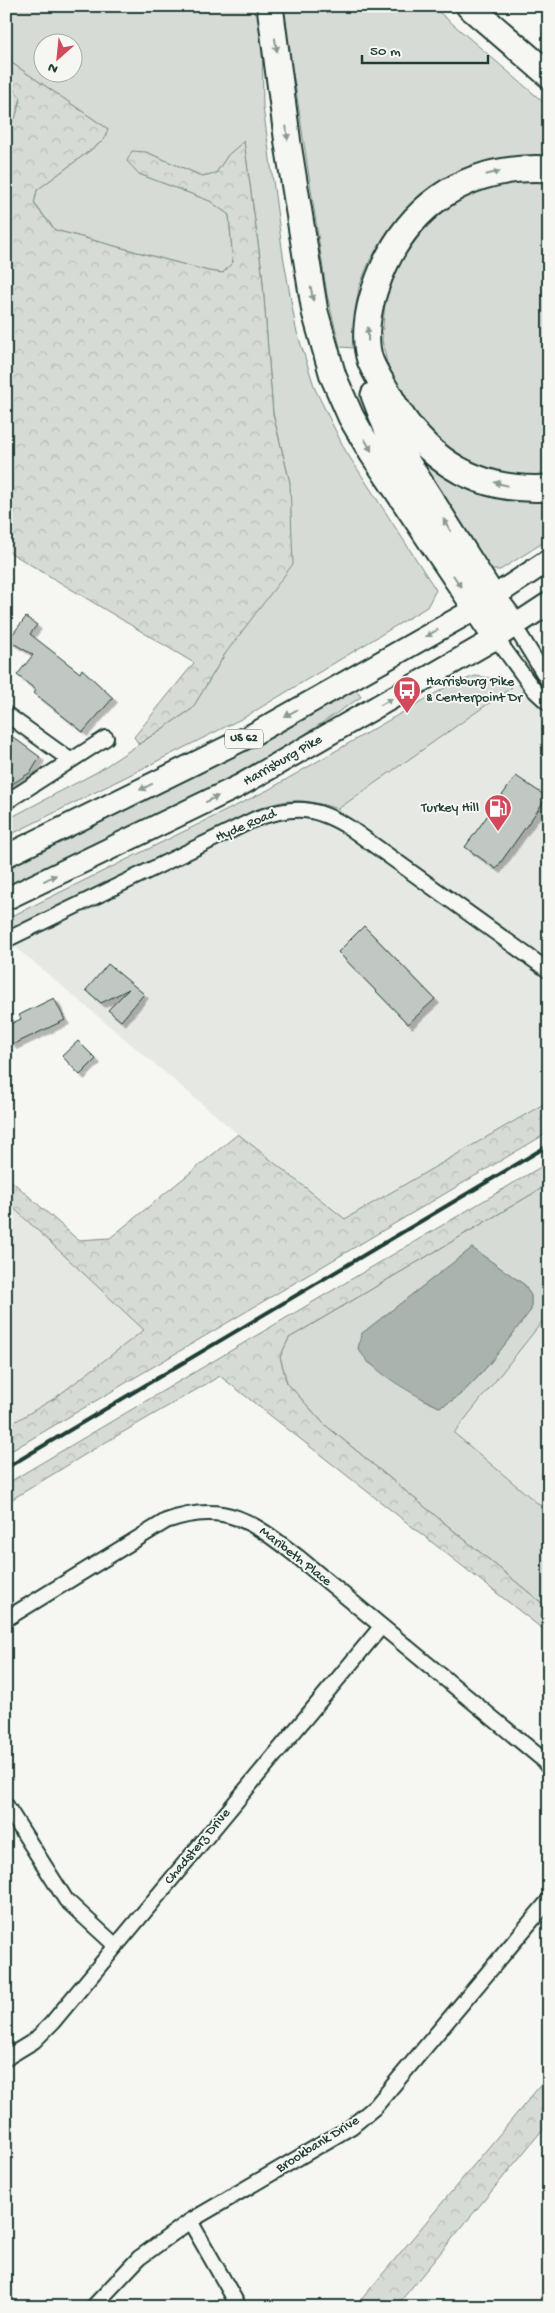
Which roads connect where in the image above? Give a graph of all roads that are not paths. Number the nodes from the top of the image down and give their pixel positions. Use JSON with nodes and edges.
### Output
{"nodes":[{"id":1,"x":270,"y":6,"type":"edge"},
{"id":2,"x":469,"y":6,"type":"edge"},
{"id":3,"x":549,"y":75,"type":"edge"},
{"id":4,"x":549,"y":169,"type":"edge"},
{"id":5,"x":370,"y":360,"type":"junction"},
{"id":6,"x":549,"y":488,"type":"edge"},
{"id":7,"x":549,"y":560,"type":"edge"},
{"id":8,"x":484,"y":602,"type":"junction"},
{"id":9,"x":549,"y":603,"type":"edge"},
{"id":10,"x":505,"y":632,"type":"junction"},
{"id":11,"x":549,"y":682,"type":"edge"},
{"id":12,"x":549,"y":704,"type":"edge"},
{"id":13,"x":6,"y":714,"type":"edge"},
{"id":14,"x":106,"y":738,"type":"dead end"},
{"id":15,"x":70,"y":760,"type":"junction"},
{"id":16,"x":6,"y":802,"type":"edge"},
{"id":17,"x":6,"y":856,"type":"edge"},
{"id":18,"x":6,"y":899,"type":"edge"},
{"id":19,"x":6,"y":940,"type":"edge"},
{"id":20,"x":549,"y":970,"type":"edge"},
{"id":21,"x":6,"y":1619,"type":"edge"},
{"id":22,"x":381,"y":1627,"type":"junction"},
{"id":23,"x":549,"y":1768,"type":"edge"},
{"id":24,"x":6,"y":1805,"type":"edge"},
{"id":25,"x":549,"y":1900,"type":"edge"},
{"id":26,"x":116,"y":1946,"type":"junction"},
{"id":27,"x":6,"y":2058,"type":"edge"},
{"id":28,"x":190,"y":2221,"type":"junction"},
{"id":29,"x":93,"y":2307,"type":"edge"},
{"id":30,"x":239,"y":2307,"type":"edge"}],
"edges":[{"from":1,"to":8,"type":"highway","one_way":true},
{"from":2,"to":3,"type":"highway"},
{"from":5,"to":4,"type":"highway","one_way":true},
{"from":6,"to":5,"type":"highway","one_way":true},
{"from":8,"to":5,"type":"highway","one_way":true},
{"from":7,"to":8,"type":"main road","number":"US 62"},
{"from":8,"to":10,"type":"highway"},
{"from":8,"to":17,"type":"main road","number":"US 62","one_way":true},
{"from":9,"to":10,"type":"main road","name":"Harrisburg Pike"},
{"from":10,"to":11,"type":"street"},
{"from":10,"to":12,"type":"street"},
{"from":18,"to":10,"type":"main road","name":"Harrisburg Pike","one_way":true},
{"from":13,"to":15,"type":"street"},
{"from":14,"to":15,"type":"street"},
{"from":15,"to":16,"type":"street"},
{"from":19,"to":20,"type":"street","name":"Hyde Road"},
{"from":21,"to":22,"type":"street","name":"Maribeth Place"},
{"from":22,"to":23,"type":"street","name":"Maribeth Place"},
{"from":22,"to":26,"type":"street","name":"Chadsterz Drive"},
{"from":24,"to":26,"type":"street"},
{"from":25,"to":28,"type":"street","name":"Brookbank Drive"},
{"from":26,"to":27,"type":"street","name":"Chadsterz Drive"},
{"from":28,"to":29,"type":"street","name":"Brookbank Drive"},
{"from":28,"to":30,"type":"street"}]}
